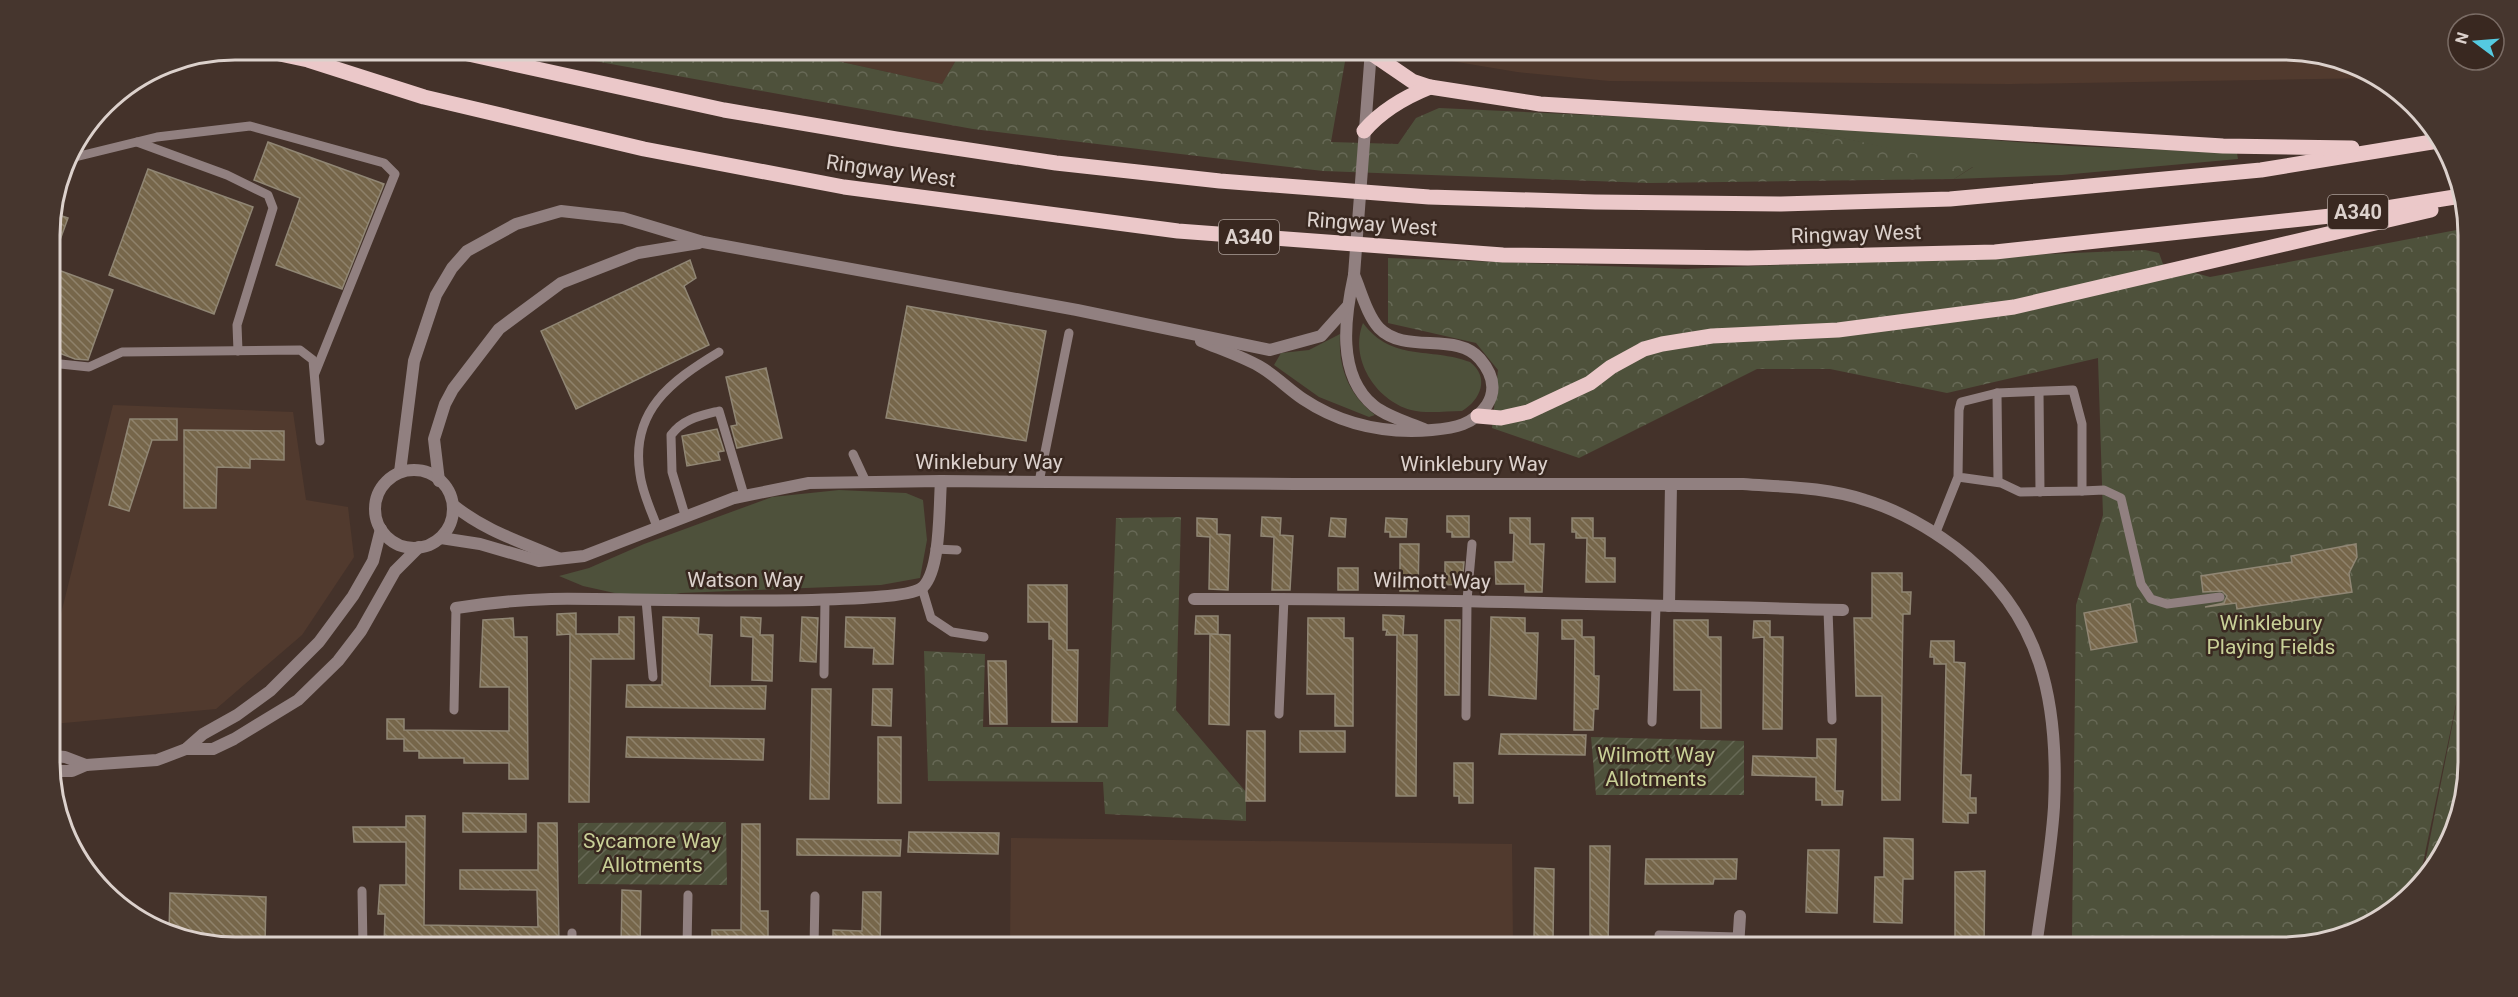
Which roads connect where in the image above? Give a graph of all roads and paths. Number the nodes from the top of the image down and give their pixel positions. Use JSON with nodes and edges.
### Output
{"nodes":[{"id":1,"x":308,"y":60,"type":"edge"},
{"id":2,"x":496,"y":60,"type":"edge"},
{"id":3,"x":1370,"y":60,"type":"edge"},
{"id":4,"x":1383,"y":60,"type":"edge"},
{"id":5,"x":1431,"y":87,"type":"junction"},
{"id":6,"x":1364,"y":131,"type":"junction"},
{"id":7,"x":136,"y":142,"type":"junction"},
{"id":8,"x":2431,"y":142,"type":"edge"},
{"id":9,"x":2391,"y":148,"type":"junction"},
{"id":10,"x":79,"y":156,"type":"edge"},
{"id":11,"x":2453,"y":197,"type":"edge"},
{"id":12,"x":2454,"y":204,"type":"edge"},
{"id":13,"x":703,"y":242,"type":"junction"},
{"id":14,"x":1355,"y":268,"type":"junction"},
{"id":15,"x":1347,"y":307,"type":"junction"},
{"id":16,"x":1176,"y":330,"type":"junction"},
{"id":17,"x":1069,"y":333,"type":"dead end"},
{"id":18,"x":238,"y":351,"type":"junction"},
{"id":19,"x":718,"y":352,"type":"dead end"},
{"id":20,"x":60,"y":364,"type":"edge"},
{"id":21,"x":315,"y":374,"type":"junction"},
{"id":22,"x":2039,"y":392,"type":"junction"},
{"id":23,"x":1997,"y":393,"type":"junction"},
{"id":24,"x":1479,"y":416,"type":"junction"},
{"id":25,"x":1428,"y":430,"type":"junction"},
{"id":26,"x":320,"y":441,"type":"dead end"},
{"id":27,"x":853,"y":454,"type":"dead end"},
{"id":28,"x":400,"y":472,"type":"junction"},
{"id":29,"x":1958,"y":477,"type":"junction"},
{"id":30,"x":941,"y":480,"type":"junction"},
{"id":31,"x":439,"y":481,"type":"junction"},
{"id":32,"x":866,"y":482,"type":"junction"},
{"id":33,"x":1039,"y":482,"type":"junction"},
{"id":34,"x":1998,"y":483,"type":"junction"},
{"id":35,"x":1671,"y":484,"type":"junction"},
{"id":36,"x":2082,"y":491,"type":"junction"},
{"id":37,"x":2040,"y":492,"type":"junction"},
{"id":38,"x":744,"y":495,"type":"junction"},
{"id":39,"x":453,"y":505,"type":"junction"},
{"id":40,"x":685,"y":515,"type":"junction"},
{"id":41,"x":657,"y":527,"type":"junction"},
{"id":42,"x":381,"y":529,"type":"junction"},
{"id":43,"x":1936,"y":532,"type":"junction"},
{"id":44,"x":441,"y":538,"type":"junction"},
{"id":45,"x":1472,"y":544,"type":"dead end"},
{"id":46,"x":419,"y":547,"type":"junction"},
{"id":47,"x":935,"y":549,"type":"junction"},
{"id":48,"x":957,"y":550,"type":"dead end"},
{"id":49,"x":560,"y":558,"type":"junction"},
{"id":50,"x":922,"y":588,"type":"junction"},
{"id":51,"x":2220,"y":597,"type":"dead end"},
{"id":52,"x":1284,"y":598,"type":"junction"},
{"id":53,"x":825,"y":599,"type":"junction"},
{"id":54,"x":1194,"y":599,"type":"dead end"},
{"id":55,"x":646,"y":600,"type":"junction"},
{"id":56,"x":1467,"y":600,"type":"junction"},
{"id":57,"x":1662,"y":606,"type":"junction"},
{"id":58,"x":456,"y":608,"type":"joint"},
{"id":59,"x":1828,"y":610,"type":"junction"},
{"id":60,"x":1844,"y":610,"type":"dead end"},
{"id":61,"x":984,"y":637,"type":"dead end"},
{"id":62,"x":824,"y":674,"type":"dead end"},
{"id":63,"x":653,"y":677,"type":"dead end"},
{"id":64,"x":454,"y":710,"type":"dead end"},
{"id":65,"x":1279,"y":714,"type":"dead end"},
{"id":66,"x":1466,"y":716,"type":"dead end"},
{"id":67,"x":1832,"y":720,"type":"dead end"},
{"id":68,"x":1652,"y":722,"type":"dead end"},
{"id":69,"x":186,"y":749,"type":"junction"},
{"id":70,"x":60,"y":756,"type":"edge"},
{"id":71,"x":86,"y":765,"type":"junction"},
{"id":72,"x":60,"y":771,"type":"edge"},
{"id":73,"x":362,"y":891,"type":"dead end"},
{"id":74,"x":688,"y":895,"type":"dead end"},
{"id":75,"x":814,"y":896,"type":"dead end"},
{"id":76,"x":1740,"y":916,"type":"dead end"},
{"id":77,"x":572,"y":933,"type":"dead end"},
{"id":78,"x":1659,"y":935,"type":"dead end"},
{"id":79,"x":363,"y":937,"type":"edge"},
{"id":80,"x":572,"y":937,"type":"edge"},
{"id":81,"x":687,"y":937,"type":"edge"},
{"id":82,"x":814,"y":937,"type":"edge"},
{"id":83,"x":1682,"y":937,"type":"edge"},
{"id":84,"x":1738,"y":937,"type":"edge"},
{"id":85,"x":2037,"y":937,"type":"edge"}],
"edges":[{"from":1,"to":11,"type":"main road","name":"Ringway West","number":"A340"},
{"from":2,"to":9,"type":"main road","name":"Ringway West"},
{"from":3,"to":6,"type":"street"},
{"from":4,"to":5,"type":"main road"},
{"from":5,"to":6,"type":"main road"},
{"from":5,"to":9,"type":"main road"},
{"from":6,"to":14,"type":"street"},
{"from":7,"to":10,"type":"lane"},
{"from":7,"to":18,"type":"lane"},
{"from":7,"to":21,"type":"lane"},
{"from":8,"to":9,"type":"main road","name":"Ringway West"},
{"from":12,"to":24,"type":"main road"},
{"from":13,"to":16,"type":"street"},
{"from":13,"to":28,"type":"street"},
{"from":13,"to":31,"type":"street"},
{"from":14,"to":15,"type":"street"},
{"from":14,"to":24,"type":"street"},
{"from":15,"to":16,"type":"street"},
{"from":15,"to":25,"type":"street"},
{"from":16,"to":25,"type":"street"},
{"from":17,"to":33,"type":"lane"},
{"from":18,"to":20,"type":"lane"},
{"from":18,"to":21,"type":"lane"},
{"from":19,"to":41,"type":"lane"},
{"from":21,"to":26,"type":"lane"},
{"from":22,"to":23,"type":"lane"},
{"from":22,"to":36,"type":"lane"},
{"from":22,"to":37,"type":"lane"},
{"from":23,"to":29,"type":"lane"},
{"from":23,"to":34,"type":"lane"},
{"from":24,"to":25,"type":"street"},
{"from":27,"to":32,"type":"lane"},
{"from":28,"to":31,"type":"street"},
{"from":28,"to":42,"type":"street"},
{"from":29,"to":34,"type":"lane"},
{"from":29,"to":43,"type":"lane"},
{"from":30,"to":32,"type":"street","name":"Winklebury Way"},
{"from":30,"to":33,"type":"street","name":"Winklebury Way"},
{"from":30,"to":47,"type":"street"},
{"from":31,"to":39,"type":"street"},
{"from":32,"to":38,"type":"street","name":"Winklebury Way"},
{"from":33,"to":35,"type":"street","name":"Winklebury Way"},
{"from":34,"to":37,"type":"lane"},
{"from":35,"to":43,"type":"street","name":"Winklebury Way"},
{"from":35,"to":57,"type":"street"},
{"from":36,"to":37,"type":"lane"},
{"from":36,"to":51,"type":"lane"},
{"from":38,"to":40,"type":"street","name":"Winklebury Way"},
{"from":38,"to":40,"type":"lane"},
{"from":39,"to":44,"type":"street"},
{"from":39,"to":49,"type":"street","name":"Winklebury Way"},
{"from":40,"to":41,"type":"street","name":"Winklebury Way"},
{"from":41,"to":49,"type":"street","name":"Winklebury Way"},
{"from":42,"to":46,"type":"street"},
{"from":42,"to":69,"type":"street"},
{"from":43,"to":85,"type":"street","name":"Winklebury Way"},
{"from":44,"to":46,"type":"street"},
{"from":44,"to":49,"type":"street","name":"Winklebury Way"},
{"from":45,"to":56,"type":"lane"},
{"from":46,"to":69,"type":"street"},
{"from":47,"to":48,"type":"lane"},
{"from":47,"to":50,"type":"street"},
{"from":50,"to":53,"type":"street","name":"Watson Way"},
{"from":50,"to":61,"type":"lane"},
{"from":52,"to":54,"type":"street","name":"Wilmott Way"},
{"from":52,"to":56,"type":"street","name":"Wilmott Way"},
{"from":52,"to":65,"type":"lane"},
{"from":53,"to":55,"type":"street","name":"Watson Way"},
{"from":53,"to":62,"type":"lane"},
{"from":55,"to":58,"type":"street","name":"Watson Way"},
{"from":55,"to":63,"type":"lane"},
{"from":56,"to":57,"type":"street","name":"Wilmott Way"},
{"from":56,"to":66,"type":"lane"},
{"from":57,"to":59,"type":"street","name":"Wilmott Way"},
{"from":57,"to":68,"type":"lane"},
{"from":58,"to":64,"type":"lane"},
{"from":59,"to":60,"type":"street","name":"Wilmott Way"},
{"from":59,"to":67,"type":"lane"},
{"from":69,"to":71,"type":"street"},
{"from":70,"to":71,"type":"street"},
{"from":71,"to":72,"type":"street"},
{"from":73,"to":79,"type":"lane"},
{"from":74,"to":81,"type":"lane"},
{"from":75,"to":82,"type":"lane"},
{"from":76,"to":84,"type":"street"},
{"from":77,"to":80,"type":"lane"},
{"from":78,"to":83,"type":"lane"}]}
